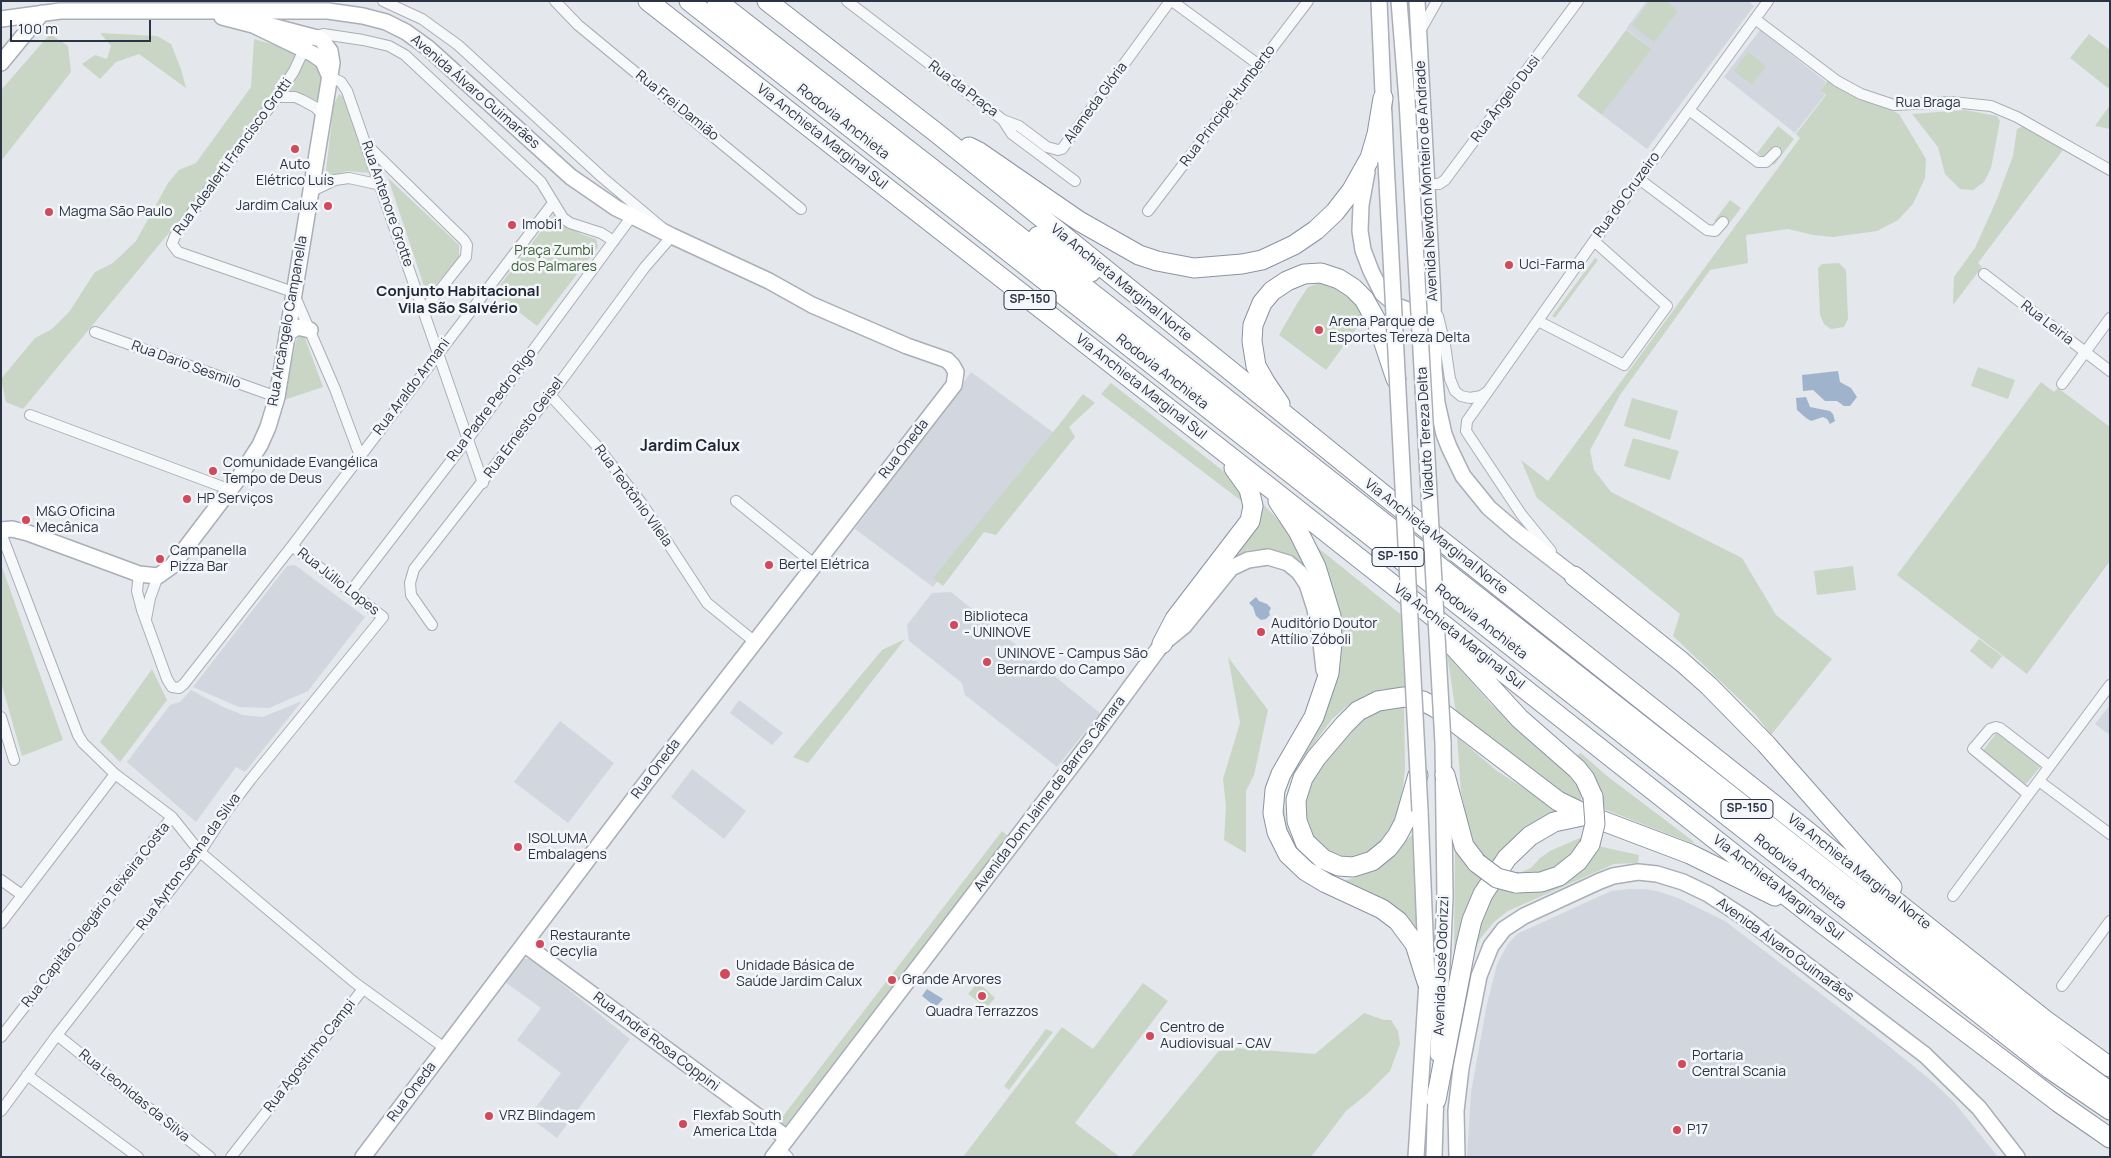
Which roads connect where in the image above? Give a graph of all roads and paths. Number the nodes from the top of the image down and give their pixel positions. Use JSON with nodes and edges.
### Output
{"nodes":[{"id":1,"x":384,"y":1,"type":"edge"},
{"id":2,"x":555,"y":1,"type":"edge"},
{"id":3,"x":648,"y":1,"type":"edge"},
{"id":4,"x":689,"y":1,"type":"edge"},
{"id":5,"x":717,"y":1,"type":"edge"},
{"id":6,"x":767,"y":1,"type":"edge"},
{"id":7,"x":847,"y":1,"type":"edge"},
{"id":8,"x":1171,"y":1,"type":"edge"},
{"id":9,"x":1308,"y":1,"type":"edge"},
{"id":10,"x":1379,"y":1,"type":"edge"},
{"id":11,"x":1399,"y":1,"type":"edge"},
{"id":12,"x":1417,"y":1,"type":"edge"},
{"id":13,"x":1437,"y":1,"type":"edge"},
{"id":14,"x":1578,"y":1,"type":"edge"},
{"id":15,"x":1768,"y":1,"type":"edge"},
{"id":16,"x":330,"y":6,"type":"edge"},
{"id":17,"x":193,"y":11,"type":"junction"},
{"id":18,"x":255,"y":11,"type":"junction"},
{"id":19,"x":35,"y":14,"type":"junction"},
{"id":20,"x":1,"y":19,"type":"edge"},
{"id":21,"x":377,"y":19,"type":"junction"},
{"id":22,"x":1755,"y":19,"type":"junction"},
{"id":23,"x":1,"y":29,"type":"edge"},
{"id":24,"x":1419,"y":32,"type":"junction"},
{"id":25,"x":314,"y":36,"type":"junction"},
{"id":26,"x":304,"y":50,"type":"junction"},
{"id":27,"x":1,"y":63,"type":"edge"},
{"id":28,"x":1259,"y":64,"type":"junction"},
{"id":29,"x":329,"y":75,"type":"junction"},
{"id":30,"x":277,"y":97,"type":"junction"},
{"id":31,"x":1383,"y":98,"type":"joint"},
{"id":32,"x":856,"y":110,"type":"junction"},
{"id":33,"x":1689,"y":110,"type":"junction"},
{"id":34,"x":323,"y":115,"type":"junction"},
{"id":35,"x":1003,"y":120,"type":"junction"},
{"id":36,"x":938,"y":134,"type":"junction"},
{"id":37,"x":366,"y":144,"type":"junction"},
{"id":38,"x":1776,"y":152,"type":"dead end"},
{"id":39,"x":1378,"y":160,"type":"junction"},
{"id":40,"x":2110,"y":170,"type":"edge"},
{"id":41,"x":603,"y":178,"type":"junction"},
{"id":42,"x":1639,"y":179,"type":"junction"},
{"id":43,"x":1075,"y":181,"type":"dead end"},
{"id":44,"x":1426,"y":184,"type":"junction"},
{"id":45,"x":381,"y":186,"type":"junction"},
{"id":46,"x":310,"y":192,"type":"junction"},
{"id":47,"x":600,"y":197,"type":"junction"},
{"id":48,"x":553,"y":203,"type":"junction"},
{"id":49,"x":801,"y":209,"type":"dead end"},
{"id":50,"x":1148,"y":211,"type":"dead end"},
{"id":51,"x":632,"y":216,"type":"junction"},
{"id":52,"x":1723,"y":222,"type":"dead end"},
{"id":53,"x":672,"y":236,"type":"junction"},
{"id":54,"x":614,"y":241,"type":"junction"},
{"id":55,"x":1594,"y":241,"type":"junction"},
{"id":56,"x":1984,"y":274,"type":"dead end"},
{"id":57,"x":293,"y":292,"type":"junction"},
{"id":58,"x":1434,"y":299,"type":"junction"},
{"id":59,"x":424,"y":310,"type":"junction"},
{"id":60,"x":2110,"y":318,"type":"edge"},
{"id":61,"x":1538,"y":321,"type":"junction"},
{"id":62,"x":310,"y":330,"type":"junction"},
{"id":63,"x":95,"y":332,"type":"dead end"},
{"id":64,"x":287,"y":334,"type":"junction"},
{"id":65,"x":1190,"y":339,"type":"junction"},
{"id":66,"x":2086,"y":353,"type":"junction"},
{"id":67,"x":438,"y":354,"type":"junction"},
{"id":68,"x":2110,"y":371,"type":"edge"},
{"id":69,"x":1398,"y":383,"type":"junction"},
{"id":70,"x":2062,"y":384,"type":"dead end"},
{"id":71,"x":954,"y":385,"type":"joint"},
{"id":72,"x":1488,"y":391,"type":"junction"},
{"id":73,"x":550,"y":395,"type":"junction"},
{"id":74,"x":277,"y":397,"type":"junction"},
{"id":75,"x":30,"y":415,"type":"dead end"},
{"id":76,"x":1296,"y":425,"type":"junction"},
{"id":77,"x":1204,"y":436,"type":"junction"},
{"id":78,"x":467,"y":440,"type":"junction"},
{"id":79,"x":360,"y":456,"type":"junction"},
{"id":80,"x":483,"y":483,"type":"junction"},
{"id":81,"x":1269,"y":487,"type":"junction"},
{"id":82,"x":231,"y":490,"type":"junction"},
{"id":83,"x":736,"y":501,"type":"dead end"},
{"id":84,"x":1,"y":532,"type":"edge"},
{"id":85,"x":292,"y":546,"type":"junction"},
{"id":86,"x":814,"y":564,"type":"junction"},
{"id":87,"x":139,"y":574,"type":"junction"},
{"id":88,"x":158,"y":576,"type":"junction"},
{"id":89,"x":1574,"y":576,"type":"junction"},
{"id":90,"x":350,"y":591,"type":"junction"},
{"id":91,"x":1412,"y":599,"type":"junction"},
{"id":92,"x":383,"y":617,"type":"joint"},
{"id":93,"x":146,"y":620,"type":"junction"},
{"id":94,"x":432,"y":625,"type":"dead end"},
{"id":95,"x":755,"y":642,"type":"junction"},
{"id":96,"x":1162,"y":644,"type":"junction"},
{"id":97,"x":2110,"y":685,"type":"edge"},
{"id":98,"x":1324,"y":689,"type":"junction"},
{"id":99,"x":1,"y":717,"type":"edge"},
{"id":100,"x":14,"y":760,"type":"dead end"},
{"id":101,"x":2049,"y":766,"type":"junction"},
{"id":102,"x":115,"y":774,"type":"junction"},
{"id":103,"x":1418,"y":774,"type":"junction"},
{"id":104,"x":1445,"y":775,"type":"junction"},
{"id":105,"x":2039,"y":781,"type":"junction"},
{"id":106,"x":2028,"y":794,"type":"junction"},
{"id":107,"x":1420,"y":812,"type":"joint"},
{"id":108,"x":1587,"y":815,"type":"junction"},
{"id":109,"x":172,"y":817,"type":"junction"},
{"id":110,"x":2110,"y":834,"type":"edge"},
{"id":111,"x":200,"y":852,"type":"junction"},
{"id":112,"x":1362,"y":865,"type":"junction"},
{"id":113,"x":1,"y":880,"type":"edge"},
{"id":114,"x":1331,"y":885,"type":"junction"},
{"id":115,"x":22,"y":895,"type":"junction"},
{"id":116,"x":1953,"y":896,"type":"dead end"},
{"id":117,"x":1811,"y":915,"type":"junction"},
{"id":118,"x":2110,"y":921,"type":"edge"},
{"id":119,"x":1,"y":923,"type":"edge"},
{"id":120,"x":1924,"y":924,"type":"junction"},
{"id":121,"x":524,"y":944,"type":"junction"},
{"id":122,"x":1427,"y":982,"type":"junction"},
{"id":123,"x":2062,"y":986,"type":"dead end"},
{"id":124,"x":363,"y":989,"type":"junction"},
{"id":125,"x":57,"y":1035,"type":"junction"},
{"id":126,"x":1,"y":1037,"type":"edge"},
{"id":127,"x":446,"y":1049,"type":"junction"},
{"id":128,"x":2110,"y":1066,"type":"edge"},
{"id":129,"x":27,"y":1075,"type":"junction"},
{"id":130,"x":2110,"y":1092,"type":"edge"},
{"id":131,"x":1436,"y":1100,"type":"junction"},
{"id":132,"x":2110,"y":1110,"type":"edge"},
{"id":133,"x":1,"y":1111,"type":"edge"},
{"id":134,"x":2110,"y":1138,"type":"edge"},
{"id":135,"x":782,"y":1150,"type":"edge"},
{"id":136,"x":138,"y":1157,"type":"edge"},
{"id":137,"x":210,"y":1157,"type":"edge"},
{"id":138,"x":231,"y":1157,"type":"edge"},
{"id":139,"x":363,"y":1157,"type":"edge"},
{"id":140,"x":1416,"y":1157,"type":"edge"},
{"id":141,"x":1434,"y":1157,"type":"edge"},
{"id":142,"x":1456,"y":1157,"type":"edge"},
{"id":143,"x":2016,"y":1157,"type":"edge"}],
"edges":[{"from":1,"to":21,"type":"street"},
{"from":1,"to":41,"type":"street","name":"Avenida Álvaro Guimarães"},
{"from":2,"to":49,"type":"street","name":"Rua Frei Damião"},
{"from":3,"to":77,"type":"highway","name":"Via Anchieta Marginal Sul","number":"SP-150"},
{"from":4,"to":132,"type":"highway","name":"Rodovia Anchieta","number":"SP-150"},
{"from":5,"to":32,"type":"highway","name":"Rodovia Anchieta","number":"SP-150"},
{"from":6,"to":36,"type":"highway","name":"Via Anchieta Marginal Norte","number":"SP-150"},
{"from":7,"to":35,"type":"street","name":"Rua da Praça"},
{"from":8,"to":28,"type":"street"},
{"from":8,"to":35,"type":"street","name":"Alameda Glória"},
{"from":9,"to":28,"type":"street","name":"Rua Principe Humberto"},
{"from":10,"to":31,"type":"street"},
{"from":11,"to":104,"type":"street","name":"Viaduto Tereza Delta","bridge":true},
{"from":12,"to":24,"type":"street","name":"Avenida Newton Monteiro de Andrade"},
{"from":13,"to":24,"type":"street"},
{"from":14,"to":44,"type":"street","name":"Rua Ângelo Dusi"},
{"from":15,"to":22,"type":"street","name":"Rua do Cruzeiro"},
{"from":16,"to":18,"type":"street","name":"Avenida Álvaro Guimarães"},
{"from":16,"to":21,"type":"street","name":"Avenida Álvaro Guimarães"},
{"from":17,"to":18,"type":"street","name":"Avenida Álvaro Guimarães"},
{"from":17,"to":19,"type":"street","name":"Avenida Álvaro Guimarães"},
{"from":17,"to":26,"type":"street"},
{"from":18,"to":25,"type":"street","name":"Avenida Álvaro Guimarães"},
{"from":19,"to":20,"type":"street","name":"Avenida Álvaro Guimarães"},
{"from":19,"to":23,"type":"street","name":"Avenida Álvaro Guimarães"},
{"from":19,"to":27,"type":"street"},
{"from":21,"to":47,"type":"street","name":"Avenida Álvaro Guimarães"},
{"from":22,"to":33,"type":"street","name":"Rua do Cruzeiro"},
{"from":22,"to":40,"type":"street","name":"Rua Braga"},
{"from":24,"to":44,"type":"street","name":"Avenida Newton Monteiro de Andrade"},
{"from":25,"to":26,"type":"street","name":"Rua Adealerti Francisco Grotti"},
{"from":25,"to":29,"type":"street","name":"Rua Arcângelo Campanella"},
{"from":25,"to":48,"type":"street","name":"Avenida Álvaro Guimarães"},
{"from":26,"to":29,"type":"street"},
{"from":26,"to":30,"type":"street","name":"Rua Adealerti Francisco Grotti"},
{"from":28,"to":50,"type":"street","name":"Rua Principe Humberto"},
{"from":29,"to":34,"type":"street","name":"Rua Arcângelo Campanella"},
{"from":29,"to":37,"type":"street","name":"Rua Antenore Grotte"},
{"from":30,"to":34,"type":"street"},
{"from":30,"to":57,"type":"street","name":"Rua Adealerti Francisco Grotti"},
{"from":31,"to":39,"type":"highway"},
{"from":32,"to":65,"type":"highway"},
{"from":32,"to":130,"type":"highway","name":"Rodovia Anchieta","number":"SP-150"},
{"from":33,"to":38,"type":"street"},
{"from":33,"to":42,"type":"street","name":"Rua do Cruzeiro"},
{"from":34,"to":46,"type":"street","name":"Rua Arcângelo Campanella"},
{"from":35,"to":43,"type":"street","name":"Rua da Praça"},
{"from":36,"to":39,"type":"highway"},
{"from":36,"to":65,"type":"highway","name":"Via Anchieta Marginal Norte","number":"SP-150"},
{"from":37,"to":45,"type":"street","name":"Rua Antenore Grotte"},
{"from":37,"to":59,"type":"street"},
{"from":39,"to":58,"type":"street"},
{"from":39,"to":69,"type":"street","name":"Viaduto Tereza Delta","bridge":true},
{"from":41,"to":47,"type":"street"},
{"from":41,"to":53,"type":"street","name":"Avenida Álvaro Guimarães"},
{"from":42,"to":52,"type":"street"},
{"from":42,"to":55,"type":"street","name":"Rua do Cruzeiro"},
{"from":44,"to":58,"type":"street","name":"Avenida Newton Monteiro de Andrade"},
{"from":45,"to":46,"type":"street"},
{"from":45,"to":59,"type":"street","name":"Rua Antenore Grotte"},
{"from":46,"to":57,"type":"street","name":"Rua Arcângelo Campanella"},
{"from":47,"to":51,"type":"street","name":"Avenida Álvaro Guimarães"},
{"from":48,"to":54,"type":"street","name":"Avenida Álvaro Guimarães"},
{"from":48,"to":67,"type":"street","name":"Rua Araldo Armani"},
{"from":51,"to":53,"type":"street","name":"Avenida Álvaro Guimarães"},
{"from":51,"to":54,"type":"street","name":"Rua Padre Pedro Rigo"},
{"from":53,"to":71,"type":"street","name":"Avenida Álvaro Guimarães"},
{"from":53,"to":73,"type":"street","name":"Rua Ernesto Geisel"},
{"from":54,"to":78,"type":"street","name":"Rua Padre Pedro Rigo"},
{"from":55,"to":61,"type":"street","name":"Rua do Cruzeiro"},
{"from":55,"to":61,"type":"street"},
{"from":56,"to":66,"type":"street","name":"Rua Leiria"},
{"from":57,"to":62,"type":"street"},
{"from":57,"to":64,"type":"street","name":"Rua Arcângelo Campanella"},
{"from":58,"to":72,"type":"street"},
{"from":58,"to":89,"type":"street","name":"Avenida Newton Monteiro de Andrade"},
{"from":59,"to":67,"type":"street","name":"Rua Antenore Grotte"},
{"from":60,"to":66,"type":"street"},
{"from":61,"to":72,"type":"street","name":"Rua do Cruzeiro"},
{"from":62,"to":64,"type":"street"},
{"from":62,"to":79,"type":"street"},
{"from":63,"to":74,"type":"street","name":"Rua Dario Sesmilo"},
{"from":64,"to":74,"type":"street","name":"Rua Arcângelo Campanella"},
{"from":65,"to":76,"type":"highway","name":"Via Anchieta Marginal Norte","number":"SP-150"},
{"from":66,"to":68,"type":"street","name":"Rua Leiria"},
{"from":66,"to":70,"type":"street"},
{"from":67,"to":78,"type":"street","name":"Rua Antenore Grotte"},
{"from":67,"to":79,"type":"street","name":"Rua Araldo Armani"},
{"from":69,"to":76,"type":"highway","bridge":true},
{"from":69,"to":103,"type":"street","name":"Viaduto Tereza Delta","bridge":true},
{"from":71,"to":86,"type":"street","name":"Rua Oneda"},
{"from":72,"to":89,"type":"street","name":"Rua do Cruzeiro"},
{"from":73,"to":80,"type":"street","name":"Rua Ernesto Geisel"},
{"from":73,"to":95,"type":"street","name":"Rua Teotônio Vilela"},
{"from":74,"to":82,"type":"street","name":"Rua Arcângelo Campanella"},
{"from":75,"to":82,"type":"street"},
{"from":76,"to":120,"type":"highway","name":"Via Anchieta Marginal Norte","number":"SP-150"},
{"from":77,"to":81,"type":"highway","name":"Via Anchieta Marginal Sul","number":"SP-150"},
{"from":77,"to":96,"type":"highway"},
{"from":78,"to":80,"type":"street","name":"Rua Antenore Grotte"},
{"from":78,"to":90,"type":"street","name":"Rua Padre Pedro Rigo"},
{"from":79,"to":85,"type":"street","name":"Rua Araldo Armani"},
{"from":80,"to":94,"type":"street","name":"Rua Ernesto Geisel"},
{"from":81,"to":91,"type":"highway","name":"Via Anchieta Marginal Sul","number":"SP-150"},
{"from":81,"to":98,"type":"highway"},
{"from":82,"to":88,"type":"street","name":"Rua Arcângelo Campanella"},
{"from":83,"to":86,"type":"street"},
{"from":84,"to":87,"type":"street"},
{"from":84,"to":102,"type":"street"},
{"from":85,"to":90,"type":"street","name":"Rua Júlio Lopes"},
{"from":85,"to":93,"type":"street","name":"Rua Araldo Armani"},
{"from":86,"to":95,"type":"street","name":"Rua Oneda"},
{"from":87,"to":88,"type":"street"},
{"from":87,"to":93,"type":"street"},
{"from":88,"to":93,"type":"street"},
{"from":89,"to":120,"type":"highway"},
{"from":90,"to":92,"type":"street","name":"Rua Júlio Lopes"},
{"from":91,"to":104,"type":"highway","bridge":true},
{"from":91,"to":117,"type":"highway","name":"Via Anchieta Marginal Sul","number":"SP-150"},
{"from":92,"to":111,"type":"street","name":"Rua Ayrton Senna da Silva"},
{"from":95,"to":121,"type":"street","name":"Rua Oneda"},
{"from":96,"to":98,"type":"street","name":"Avenida Dom Jaime de Barros Câmara"},
{"from":96,"to":135,"type":"street","name":"Avenida Dom Jaime de Barros Câmara"},
{"from":97,"to":101,"type":"street"},
{"from":98,"to":114,"type":"highway"},
{"from":99,"to":100,"type":"street"},
{"from":101,"to":105,"type":"street"},
{"from":101,"to":106,"type":"street"},
{"from":102,"to":109,"type":"street"},
{"from":102,"to":115,"type":"street"},
{"from":103,"to":107,"type":"street","name":"Viaduto Tereza Delta","bridge":true},
{"from":103,"to":112,"type":"highway"},
{"from":104,"to":131,"type":"street","name":"Avenida José Odorizzi"},
{"from":105,"to":106,"type":"street"},
{"from":105,"to":110,"type":"street"},
{"from":106,"to":116,"type":"street"},
{"from":107,"to":122,"type":"street","name":"Avenida José Odorizzi"},
{"from":108,"to":112,"type":"highway"},
{"from":108,"to":117,"type":"highway"},
{"from":108,"to":131,"type":"highway"},
{"from":109,"to":111,"type":"street"},
{"from":109,"to":126,"type":"street","name":"Rua Capitão Olegário Teixeira Costa"},
{"from":111,"to":124,"type":"street"},
{"from":111,"to":125,"type":"street","name":"Rua Ayrton Senna da Silva"},
{"from":112,"to":114,"type":"highway"},
{"from":113,"to":115,"type":"street"},
{"from":114,"to":122,"type":"highway"},
{"from":115,"to":119,"type":"street"},
{"from":117,"to":134,"type":"highway","name":"Via Anchieta Marginal Sul","number":"SP-150"},
{"from":118,"to":123,"type":"street"},
{"from":120,"to":128,"type":"highway","name":"Via Anchieta Marginal Norte","number":"SP-150"},
{"from":121,"to":127,"type":"street","name":"Rua Oneda"},
{"from":121,"to":135,"type":"street","name":"Rua André Rosa Coppini"},
{"from":122,"to":140,"type":"street","name":"Avenida José Odorizzi"},
{"from":124,"to":127,"type":"street","name":"Rua Agostinho Campi"},
{"from":124,"to":138,"type":"street","name":"Rua Agostinho Campi"},
{"from":125,"to":129,"type":"street","name":"Rua Ayrton Senna da Silva"},
{"from":125,"to":137,"type":"street","name":"Rua Leonidas da Silva"},
{"from":127,"to":139,"type":"street","name":"Rua Oneda"},
{"from":129,"to":133,"type":"street","name":"Rua Ayrton Senna da Silva"},
{"from":129,"to":136,"type":"street"},
{"from":131,"to":141,"type":"street","name":"Avenida José Odorizzi"},
{"from":142,"to":143,"type":"street","name":"Avenida Álvaro Guimarães"}]}
